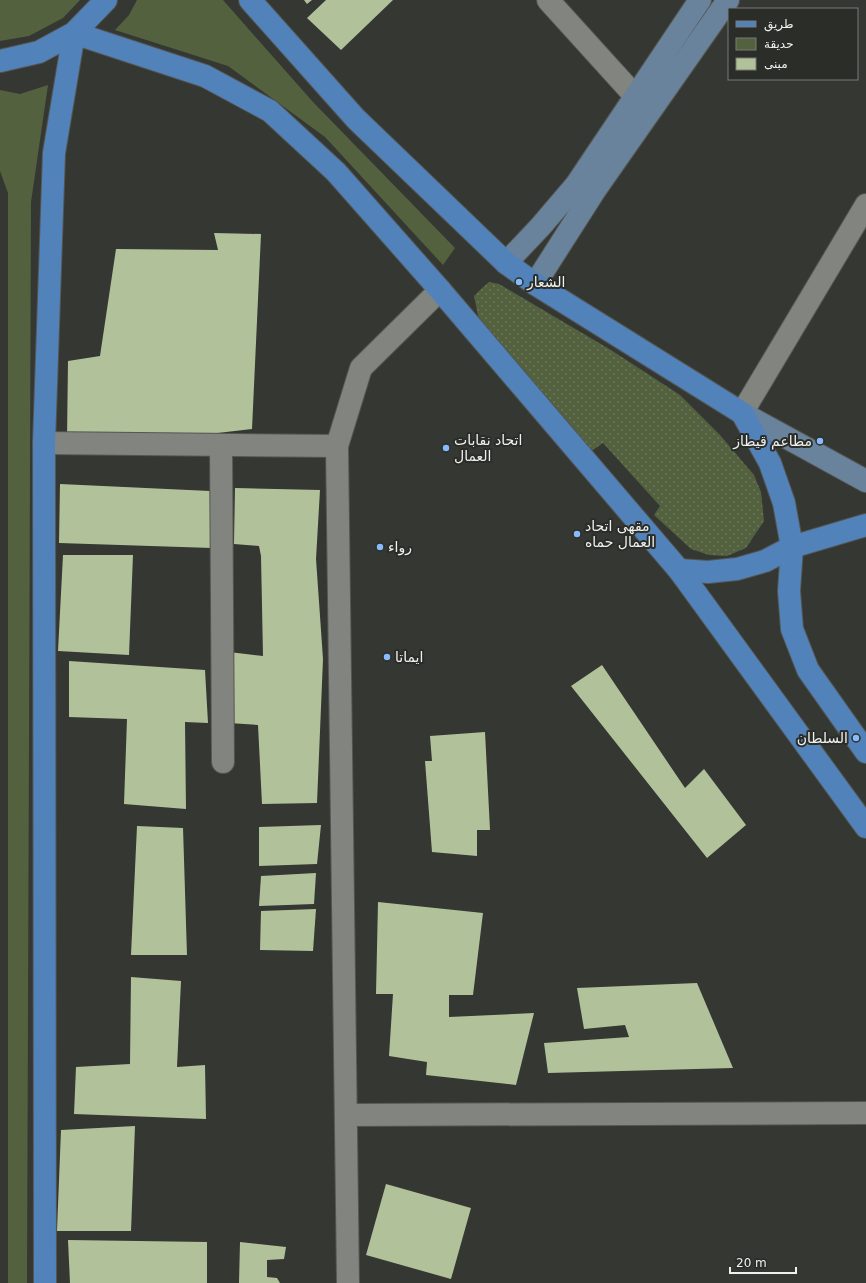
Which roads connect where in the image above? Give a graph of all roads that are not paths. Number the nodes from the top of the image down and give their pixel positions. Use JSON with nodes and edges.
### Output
{"nodes":[{"id":1,"x":106,"y":0,"type":"edge"},
{"id":2,"x":250,"y":0,"type":"edge"},
{"id":3,"x":548,"y":0,"type":"edge"},
{"id":4,"x":700,"y":0,"type":"edge"},
{"id":5,"x":728,"y":0,"type":"edge"},
{"id":6,"x":74,"y":33,"type":"junction"},
{"id":7,"x":0,"y":61,"type":"edge"},
{"id":8,"x":635,"y":96,"type":"junction"},
{"id":9,"x":866,"y":205,"type":"edge"},
{"id":10,"x":506,"y":263,"type":"junction"},
{"id":11,"x":535,"y":284,"type":"junction"},
{"id":12,"x":440,"y":290,"type":"junction"},
{"id":13,"x":742,"y":413,"type":"junction"},
{"id":14,"x":44,"y":443,"type":"junction"},
{"id":15,"x":221,"y":445,"type":"junction"},
{"id":16,"x":337,"y":446,"type":"junction"},
{"id":17,"x":866,"y":481,"type":"edge"},
{"id":18,"x":866,"y":525,"type":"edge"},
{"id":19,"x":792,"y":547,"type":"junction"},
{"id":20,"x":679,"y":570,"type":"junction"},
{"id":21,"x":866,"y":752,"type":"edge"},
{"id":22,"x":223,"y":762,"type":"dead end"},
{"id":23,"x":866,"y":826,"type":"edge"},
{"id":24,"x":866,"y":1113,"type":"edge"},
{"id":25,"x":346,"y":1115,"type":"junction"},
{"id":26,"x":45,"y":1283,"type":"edge"},
{"id":27,"x":348,"y":1283,"type":"edge"}],
"edges":[{"from":1,"to":6,"type":"main road"},
{"from":2,"to":10,"type":"main road"},
{"from":3,"to":8,"type":"street"},
{"from":4,"to":8,"type":"main road"},
{"from":5,"to":11,"type":"main road"},
{"from":6,"to":7,"type":"main road"},
{"from":6,"to":12,"type":"main road"},
{"from":6,"to":14,"type":"main road"},
{"from":8,"to":10,"type":"main road"},
{"from":9,"to":13,"type":"street"},
{"from":10,"to":11,"type":"main road"},
{"from":11,"to":13,"type":"main road"},
{"from":12,"to":16,"type":"street"},
{"from":12,"to":20,"type":"main road"},
{"from":13,"to":17,"type":"main road"},
{"from":13,"to":19,"type":"main road"},
{"from":14,"to":15,"type":"street"},
{"from":14,"to":26,"type":"main road"},
{"from":15,"to":16,"type":"street"},
{"from":15,"to":22,"type":"street"},
{"from":16,"to":25,"type":"street"},
{"from":18,"to":19,"type":"main road"},
{"from":19,"to":20,"type":"main road"},
{"from":19,"to":21,"type":"main road"},
{"from":20,"to":23,"type":"main road"},
{"from":24,"to":25,"type":"street"},
{"from":25,"to":27,"type":"street"}]}
